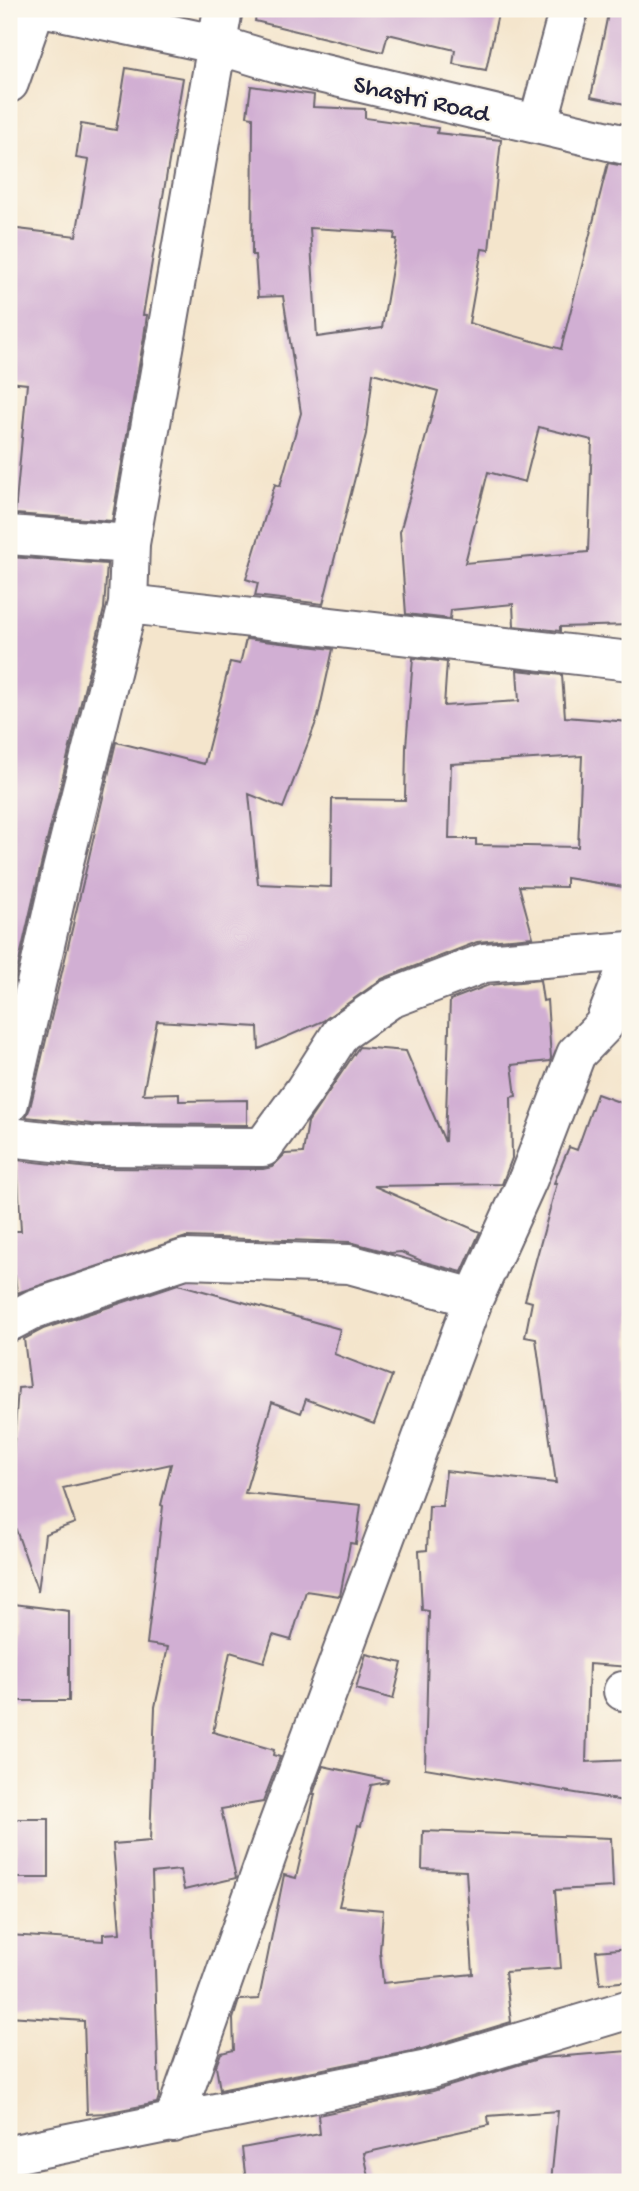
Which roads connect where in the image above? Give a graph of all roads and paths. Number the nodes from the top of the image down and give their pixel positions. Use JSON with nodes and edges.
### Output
{"nodes":[{"id":1,"x":35,"y":9,"type":"edge"},
{"id":2,"x":51,"y":9,"type":"edge"},
{"id":3,"x":569,"y":9,"type":"edge"},
{"id":4,"x":219,"y":26,"type":"edge"},
{"id":5,"x":9,"y":83,"type":"edge"},
{"id":6,"x":538,"y":124,"type":"junction"},
{"id":7,"x":630,"y":146,"type":"edge"},
{"id":8,"x":9,"y":535,"type":"edge"},
{"id":9,"x":130,"y":544,"type":"junction"},
{"id":10,"x":128,"y":604,"type":"junction"},
{"id":11,"x":630,"y":661,"type":"edge"},
{"id":12,"x":630,"y":951,"type":"edge"},
{"id":13,"x":630,"y":958,"type":"edge"},
{"id":14,"x":617,"y":1023,"type":"edge"},
{"id":15,"x":9,"y":1103,"type":"edge"},
{"id":16,"x":9,"y":1137,"type":"edge"},
{"id":17,"x":474,"y":1298,"type":"junction"},
{"id":18,"x":9,"y":1322,"type":"edge"},
{"id":19,"x":630,"y":2010,"type":"edge"},
{"id":20,"x":173,"y":2123,"type":"junction"},
{"id":21,"x":9,"y":2155,"type":"edge"}],
"edges":[{"from":1,"to":5,"type":"street"},
{"from":2,"to":4,"type":"street","name":"Shastri Road"},
{"from":3,"to":6,"type":"street"},
{"from":4,"to":6,"type":"street","name":"Shastri Road"},
{"from":4,"to":9,"type":"street"},
{"from":6,"to":7,"type":"street","name":"Shastri Road"},
{"from":8,"to":9,"type":"street"},
{"from":9,"to":10,"type":"street"},
{"from":10,"to":11,"type":"street"},
{"from":10,"to":15,"type":"street"},
{"from":12,"to":16,"type":"street"},
{"from":13,"to":14,"type":"street"},
{"from":14,"to":17,"type":"street"},
{"from":17,"to":18,"type":"street"},
{"from":17,"to":20,"type":"street"},
{"from":19,"to":20,"type":"street"},
{"from":20,"to":21,"type":"street"}]}
